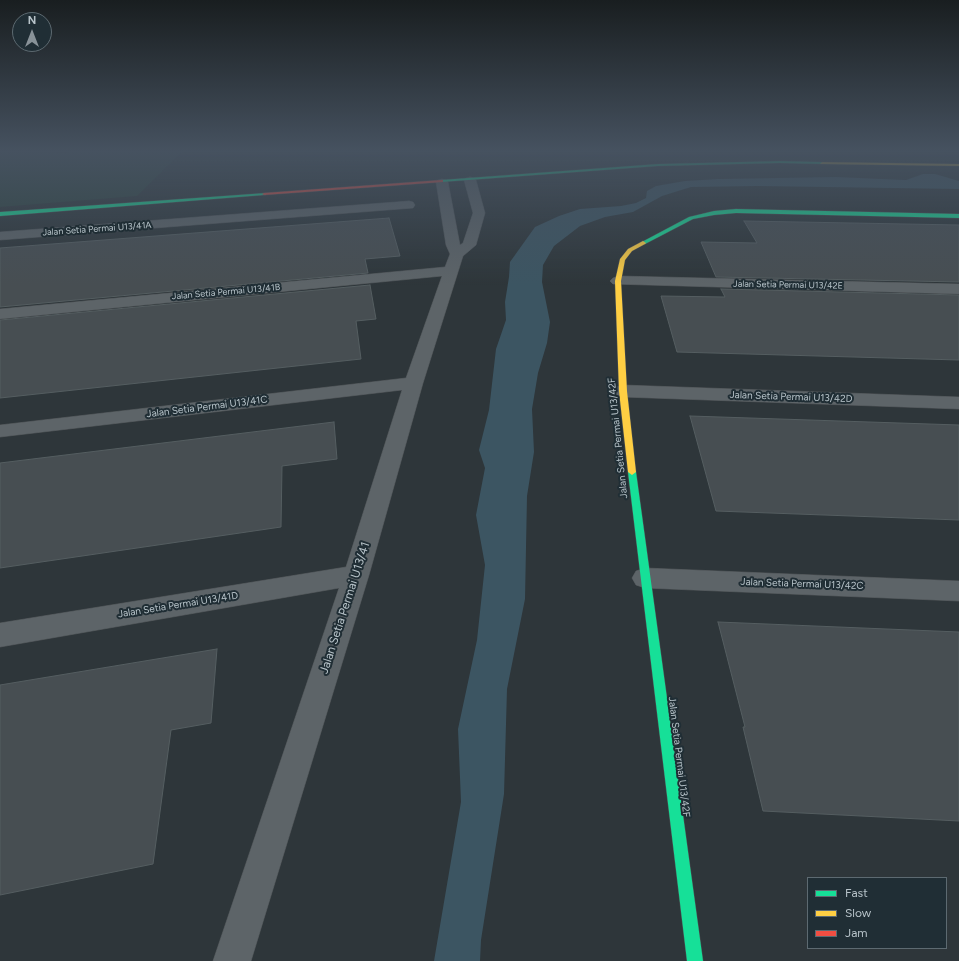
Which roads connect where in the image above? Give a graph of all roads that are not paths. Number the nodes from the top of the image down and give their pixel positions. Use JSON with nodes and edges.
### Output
{"nodes":[{"id":1,"x":251,"y":196,"type":"edge"},
{"id":2,"x":444,"y":196,"type":"edge"},
{"id":3,"x":474,"y":196,"type":"edge"},
{"id":4,"x":409,"y":205,"type":"dead end"},
{"id":5,"x":0,"y":214,"type":"edge"},
{"id":6,"x":959,"y":216,"type":"edge"},
{"id":7,"x":0,"y":236,"type":"edge"},
{"id":8,"x":454,"y":263,"type":"junction"},
{"id":9,"x":618,"y":281,"type":"junction"},
{"id":10,"x":959,"y":289,"type":"edge"},
{"id":11,"x":0,"y":314,"type":"edge"},
{"id":12,"x":414,"y":383,"type":"junction"},
{"id":13,"x":624,"y":391,"type":"junction"},
{"id":14,"x":959,"y":403,"type":"edge"},
{"id":15,"x":0,"y":431,"type":"edge"},
{"id":16,"x":356,"y":576,"type":"junction"},
{"id":17,"x":645,"y":578,"type":"junction"},
{"id":18,"x":959,"y":590,"type":"edge"},
{"id":19,"x":0,"y":635,"type":"edge"},
{"id":20,"x":232,"y":961,"type":"edge"},
{"id":21,"x":695,"y":961,"type":"edge"}],
"edges":[{"from":1,"to":5,"type":"street"},
{"from":2,"to":8,"type":"street"},
{"from":3,"to":8,"type":"street","name":"Jalan Setia Permai U13/41"},
{"from":4,"to":7,"type":"street","name":"Jalan Setia Permai U13/41A"},
{"from":6,"to":9,"type":"street","name":"Jalan Setia Permai U13/42F"},
{"from":8,"to":11,"type":"street","name":"Jalan Setia Permai U13/41B"},
{"from":8,"to":12,"type":"street","name":"Jalan Setia Permai U13/41"},
{"from":9,"to":10,"type":"street","name":"Jalan Setia Permai U13/42E"},
{"from":9,"to":13,"type":"street","name":"Jalan Setia Permai U13/42F"},
{"from":12,"to":15,"type":"street","name":"Jalan Setia Permai U13/41C"},
{"from":12,"to":16,"type":"street","name":"Jalan Setia Permai U13/41"},
{"from":13,"to":14,"type":"street","name":"Jalan Setia Permai U13/42D"},
{"from":13,"to":17,"type":"street","name":"Jalan Setia Permai U13/42F"},
{"from":16,"to":19,"type":"street","name":"Jalan Setia Permai U13/41D"},
{"from":16,"to":20,"type":"street","name":"Jalan Setia Permai U13/41"},
{"from":17,"to":18,"type":"street","name":"Jalan Setia Permai U13/42C"},
{"from":17,"to":21,"type":"street","name":"Jalan Setia Permai U13/42F"}]}
